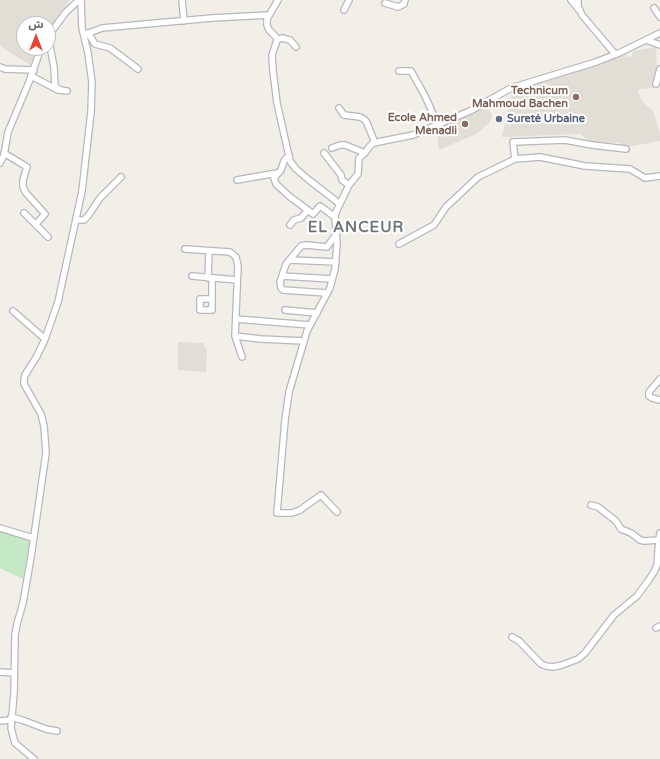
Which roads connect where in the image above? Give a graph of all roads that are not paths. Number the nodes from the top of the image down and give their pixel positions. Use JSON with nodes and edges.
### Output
{"nodes":[{"id":1,"x":80,"y":0,"type":"edge"},
{"id":2,"x":88,"y":0,"type":"edge"},
{"id":3,"x":182,"y":0,"type":"edge"},
{"id":4,"x":278,"y":0,"type":"edge"},
{"id":5,"x":348,"y":0,"type":"edge"},
{"id":6,"x":405,"y":0,"type":"edge"},
{"id":7,"x":571,"y":0,"type":"edge"},
{"id":8,"x":578,"y":0,"type":"edge"},
{"id":9,"x":385,"y":3,"type":"dead end"},
{"id":10,"x":654,"y":8,"type":"dead end"},
{"id":11,"x":344,"y":10,"type":"dead end"},
{"id":12,"x":579,"y":10,"type":"junction"},
{"id":13,"x":270,"y":15,"type":"junction"},
{"id":14,"x":660,"y":17,"type":"edge"},
{"id":15,"x":184,"y":21,"type":"junction"},
{"id":16,"x":56,"y":25,"type":"edge"},
{"id":17,"x":660,"y":33,"type":"edge"},
{"id":18,"x":86,"y":34,"type":"junction"},
{"id":19,"x":277,"y":40,"type":"junction"},
{"id":20,"x":646,"y":40,"type":"junction"},
{"id":21,"x":660,"y":45,"type":"edge"},
{"id":22,"x":296,"y":47,"type":"dead end"},
{"id":23,"x":615,"y":54,"type":"junction"},
{"id":24,"x":38,"y":56,"type":"edge"},
{"id":25,"x":52,"y":56,"type":"edge"},
{"id":26,"x":0,"y":67,"type":"edge"},
{"id":27,"x":138,"y":69,"type":"dead end"},
{"id":28,"x":660,"y":69,"type":"edge"},
{"id":29,"x":34,"y":70,"type":"junction"},
{"id":30,"x":399,"y":71,"type":"dead end"},
{"id":31,"x":31,"y":76,"type":"junction"},
{"id":32,"x":656,"y":84,"type":"dead end"},
{"id":33,"x":60,"y":90,"type":"junction"},
{"id":34,"x":67,"y":91,"type":"dead end"},
{"id":35,"x":339,"y":108,"type":"dead end"},
{"id":36,"x":438,"y":125,"type":"junction"},
{"id":37,"x":7,"y":139,"type":"junction"},
{"id":38,"x":0,"y":141,"type":"edge"},
{"id":39,"x":375,"y":143,"type":"junction"},
{"id":40,"x":332,"y":148,"type":"dead end"},
{"id":41,"x":626,"y":149,"type":"dead end"},
{"id":42,"x":4,"y":153,"type":"junction"},
{"id":43,"x":324,"y":153,"type":"dead end"},
{"id":44,"x":365,"y":153,"type":"junction"},
{"id":45,"x":289,"y":155,"type":"junction"},
{"id":46,"x":515,"y":159,"type":"junction"},
{"id":47,"x":0,"y":163,"type":"edge"},
{"id":48,"x":277,"y":173,"type":"junction"},
{"id":49,"x":660,"y":176,"type":"edge"},
{"id":50,"x":121,"y":177,"type":"dead end"},
{"id":51,"x":237,"y":180,"type":"dead end"},
{"id":52,"x":349,"y":185,"type":"junction"},
{"id":53,"x":340,"y":204,"type":"junction"},
{"id":54,"x":308,"y":210,"type":"junction"},
{"id":55,"x":24,"y":213,"type":"dead end"},
{"id":56,"x":335,"y":217,"type":"junction"},
{"id":57,"x":76,"y":220,"type":"junction"},
{"id":58,"x":36,"y":224,"type":"junction"},
{"id":59,"x":290,"y":225,"type":"dead end"},
{"id":60,"x":337,"y":233,"type":"junction"},
{"id":61,"x":48,"y":237,"type":"dead end"},
{"id":62,"x":399,"y":244,"type":"dead end"},
{"id":63,"x":185,"y":249,"type":"dead end"},
{"id":64,"x":209,"y":251,"type":"junction"},
{"id":65,"x":290,"y":260,"type":"junction"},
{"id":66,"x":336,"y":262,"type":"junction"},
{"id":67,"x":192,"y":276,"type":"dead end"},
{"id":68,"x":282,"y":276,"type":"junction"},
{"id":69,"x":210,"y":278,"type":"junction"},
{"id":70,"x":332,"y":279,"type":"junction"},
{"id":71,"x":237,"y":280,"type":"junction"},
{"id":72,"x":327,"y":292,"type":"junction"},
{"id":73,"x":212,"y":299,"type":"dead end"},
{"id":74,"x":285,"y":310,"type":"dead end"},
{"id":75,"x":13,"y":311,"type":"dead end"},
{"id":76,"x":317,"y":313,"type":"junction"},
{"id":77,"x":236,"y":319,"type":"junction"},
{"id":78,"x":310,"y":325,"type":"junction"},
{"id":79,"x":235,"y":336,"type":"junction"},
{"id":80,"x":45,"y":339,"type":"junction"},
{"id":81,"x":304,"y":341,"type":"junction"},
{"id":82,"x":242,"y":357,"type":"dead end"},
{"id":83,"x":660,"y":379,"type":"edge"},
{"id":84,"x":660,"y":400,"type":"edge"},
{"id":85,"x":591,"y":505,"type":"dead end"},
{"id":86,"x":337,"y":512,"type":"dead end"},
{"id":87,"x":0,"y":528,"type":"edge"},
{"id":88,"x":660,"y":533,"type":"edge"},
{"id":89,"x":33,"y":538,"type":"junction"},
{"id":90,"x":660,"y":542,"type":"edge"},
{"id":91,"x":512,"y":637,"type":"dead end"},
{"id":92,"x":0,"y":672,"type":"edge"},
{"id":93,"x":14,"y":673,"type":"junction"},
{"id":94,"x":11,"y":719,"type":"junction"},
{"id":95,"x":0,"y":721,"type":"edge"},
{"id":96,"x":57,"y":731,"type":"dead end"},
{"id":97,"x":34,"y":759,"type":"edge"}],
"edges":[{"from":1,"to":2,"type":"street"},
{"from":1,"to":16,"type":"street"},
{"from":1,"to":18,"type":"street"},
{"from":3,"to":15,"type":"street"},
{"from":4,"to":13,"type":"street"},
{"from":5,"to":11,"type":"street"},
{"from":6,"to":9,"type":"street"},
{"from":7,"to":12,"type":"street"},
{"from":8,"to":12,"type":"street"},
{"from":10,"to":14,"type":"street"},
{"from":12,"to":23,"type":"street"},
{"from":13,"to":15,"type":"street"},
{"from":13,"to":19,"type":"street"},
{"from":15,"to":18,"type":"street"},
{"from":17,"to":20,"type":"street"},
{"from":18,"to":27,"type":"street"},
{"from":18,"to":57,"type":"street"},
{"from":19,"to":22,"type":"street"},
{"from":19,"to":45,"type":"street"},
{"from":20,"to":21,"type":"street"},
{"from":20,"to":23,"type":"street"},
{"from":23,"to":36,"type":"street"},
{"from":24,"to":29,"type":"street"},
{"from":25,"to":33,"type":"street"},
{"from":26,"to":29,"type":"street"},
{"from":28,"to":32,"type":"street"},
{"from":29,"to":31,"type":"street"},
{"from":30,"to":36,"type":"street"},
{"from":31,"to":33,"type":"street"},
{"from":31,"to":37,"type":"street"},
{"from":33,"to":34,"type":"street"},
{"from":35,"to":39,"type":"street"},
{"from":36,"to":39,"type":"street"},
{"from":37,"to":38,"type":"street"},
{"from":37,"to":42,"type":"street"},
{"from":39,"to":44,"type":"street"},
{"from":40,"to":44,"type":"street"},
{"from":41,"to":46,"type":"street"},
{"from":42,"to":47,"type":"street"},
{"from":42,"to":58,"type":"street"},
{"from":43,"to":52,"type":"street"},
{"from":44,"to":52,"type":"street"},
{"from":45,"to":48,"type":"street"},
{"from":45,"to":53,"type":"street"},
{"from":46,"to":49,"type":"street"},
{"from":46,"to":62,"type":"street"},
{"from":48,"to":51,"type":"street"},
{"from":48,"to":54,"type":"street"},
{"from":50,"to":57,"type":"street"},
{"from":52,"to":53,"type":"street"},
{"from":53,"to":56,"type":"street"},
{"from":54,"to":56,"type":"street"},
{"from":54,"to":59,"type":"street"},
{"from":55,"to":58,"type":"street"},
{"from":56,"to":60,"type":"street"},
{"from":57,"to":80,"type":"street"},
{"from":58,"to":61,"type":"street"},
{"from":60,"to":65,"type":"street"},
{"from":60,"to":66,"type":"street"},
{"from":63,"to":64,"type":"street"},
{"from":64,"to":69,"type":"street"},
{"from":64,"to":71,"type":"street"},
{"from":65,"to":66,"type":"street"},
{"from":65,"to":68,"type":"street"},
{"from":66,"to":70,"type":"street"},
{"from":67,"to":69,"type":"street"},
{"from":68,"to":70,"type":"street"},
{"from":68,"to":72,"type":"street"},
{"from":69,"to":71,"type":"street"},
{"from":69,"to":73,"type":"street"},
{"from":70,"to":72,"type":"street"},
{"from":71,"to":77,"type":"street"},
{"from":72,"to":76,"type":"street"},
{"from":74,"to":76,"type":"street"},
{"from":75,"to":80,"type":"street"},
{"from":76,"to":78,"type":"street"},
{"from":77,"to":78,"type":"street"},
{"from":77,"to":79,"type":"street"},
{"from":78,"to":81,"type":"street"},
{"from":79,"to":81,"type":"street"},
{"from":79,"to":82,"type":"street"},
{"from":80,"to":89,"type":"street"},
{"from":81,"to":86,"type":"street"},
{"from":83,"to":84,"type":"street"},
{"from":85,"to":90,"type":"street"},
{"from":87,"to":89,"type":"street"},
{"from":88,"to":90,"type":"street"},
{"from":89,"to":93,"type":"street"},
{"from":90,"to":91,"type":"street"},
{"from":92,"to":93,"type":"street"},
{"from":93,"to":94,"type":"street"},
{"from":94,"to":95,"type":"street"},
{"from":94,"to":96,"type":"street"},
{"from":94,"to":97,"type":"street"}]}
